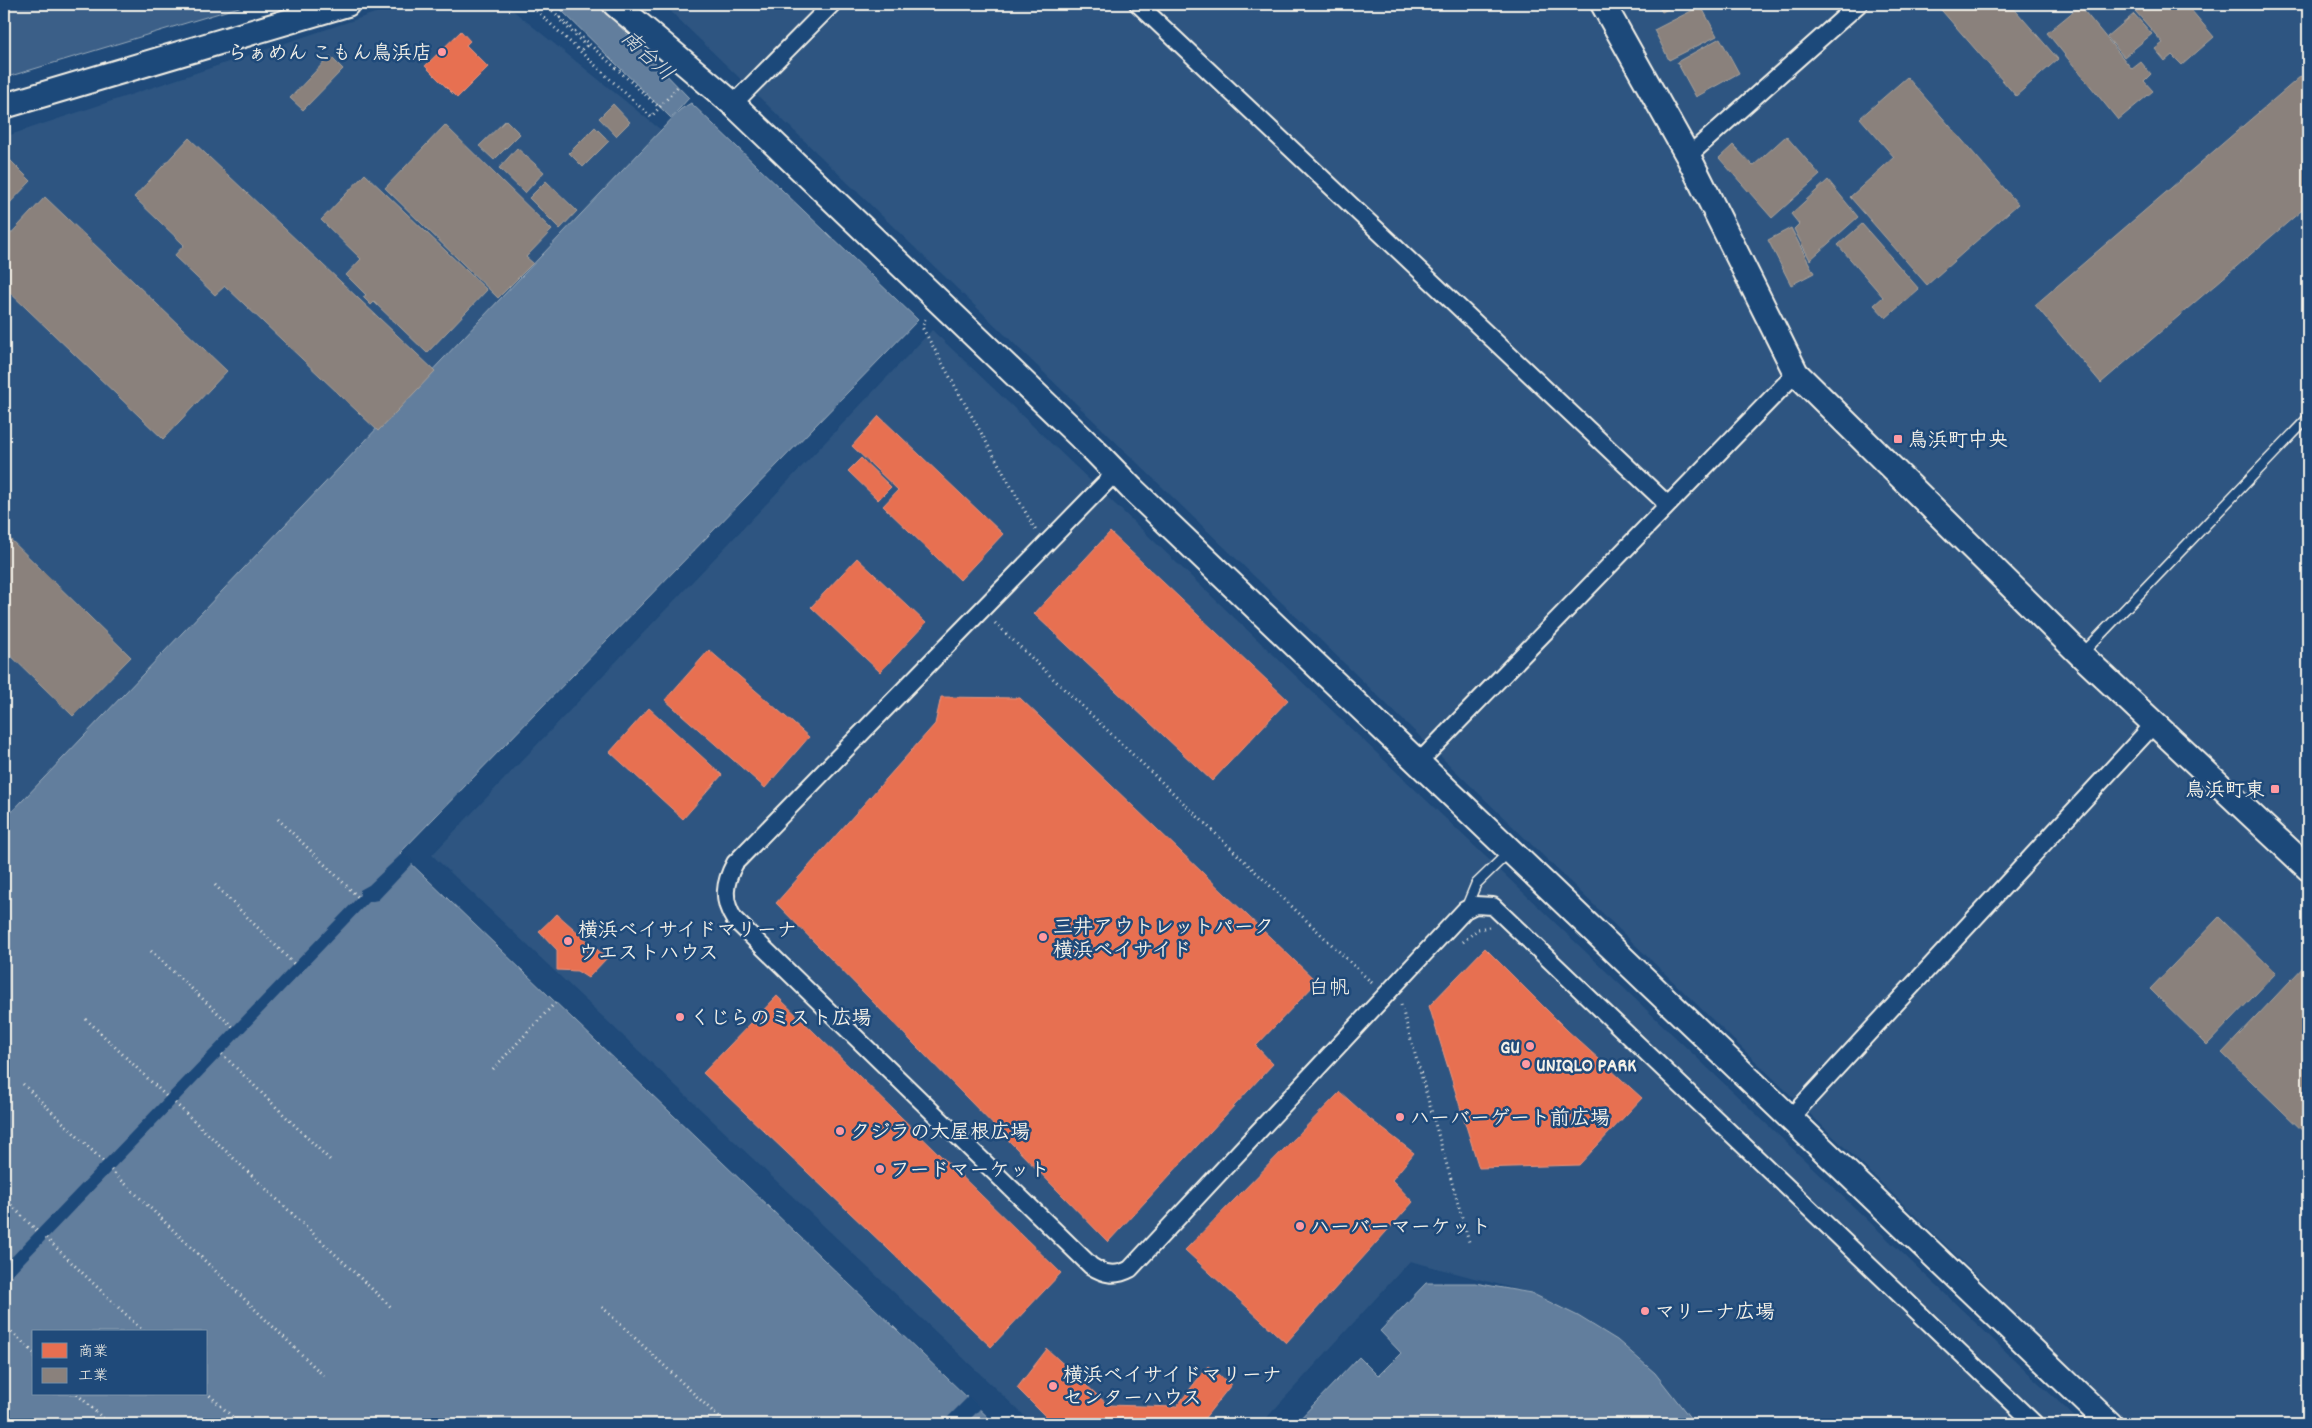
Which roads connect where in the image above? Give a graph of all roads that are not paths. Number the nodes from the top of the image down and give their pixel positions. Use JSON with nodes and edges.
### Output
{"nodes":[{"id":1,"x":347,"y":4,"type":"edge"},
{"id":2,"x":615,"y":4,"type":"edge"},
{"id":3,"x":832,"y":4,"type":"edge"},
{"id":4,"x":1138,"y":4,"type":"edge"},
{"id":5,"x":1603,"y":4,"type":"edge"},
{"id":6,"x":1859,"y":4,"type":"edge"},
{"id":7,"x":733,"y":104,"type":"junction"},
{"id":8,"x":4,"y":106,"type":"edge"},
{"id":9,"x":1688,"y":156,"type":"junction"},
{"id":10,"x":1796,"y":373,"type":"junction"},
{"id":11,"x":2308,"y":418,"type":"edge"},
{"id":12,"x":1115,"y":473,"type":"junction"},
{"id":13,"x":1668,"y":505,"type":"junction"},
{"id":14,"x":2081,"y":655,"type":"junction"},
{"id":15,"x":2155,"y":723,"type":"junction"},
{"id":16,"x":1418,"y":763,"type":"junction"},
{"id":17,"x":1510,"y":851,"type":"junction"},
{"id":18,"x":2308,"y":868,"type":"edge"},
{"id":19,"x":1464,"y":910,"type":"junction"},
{"id":20,"x":1790,"y":1118,"type":"junction"},
{"id":21,"x":2035,"y":1424,"type":"edge"},
{"id":22,"x":2110,"y":1424,"type":"edge"}],
"edges":[{"from":1,"to":8,"type":"street"},
{"from":2,"to":7,"type":"street"},
{"from":3,"to":7,"type":"street"},
{"from":4,"to":13,"type":"street"},
{"from":5,"to":9,"type":"street"},
{"from":6,"to":9,"type":"street"},
{"from":7,"to":12,"type":"street"},
{"from":9,"to":10,"type":"street"},
{"from":10,"to":13,"type":"street"},
{"from":10,"to":14,"type":"street"},
{"from":11,"to":14,"type":"lane"},
{"from":12,"to":16,"type":"street"},
{"from":12,"to":19,"type":"street"},
{"from":13,"to":16,"type":"street"},
{"from":14,"to":15,"type":"street"},
{"from":15,"to":18,"type":"street"},
{"from":15,"to":20,"type":"street"},
{"from":16,"to":17,"type":"street"},
{"from":17,"to":19,"type":"lane"},
{"from":17,"to":20,"type":"street"},
{"from":19,"to":21,"type":"street"},
{"from":20,"to":22,"type":"street"}]}
